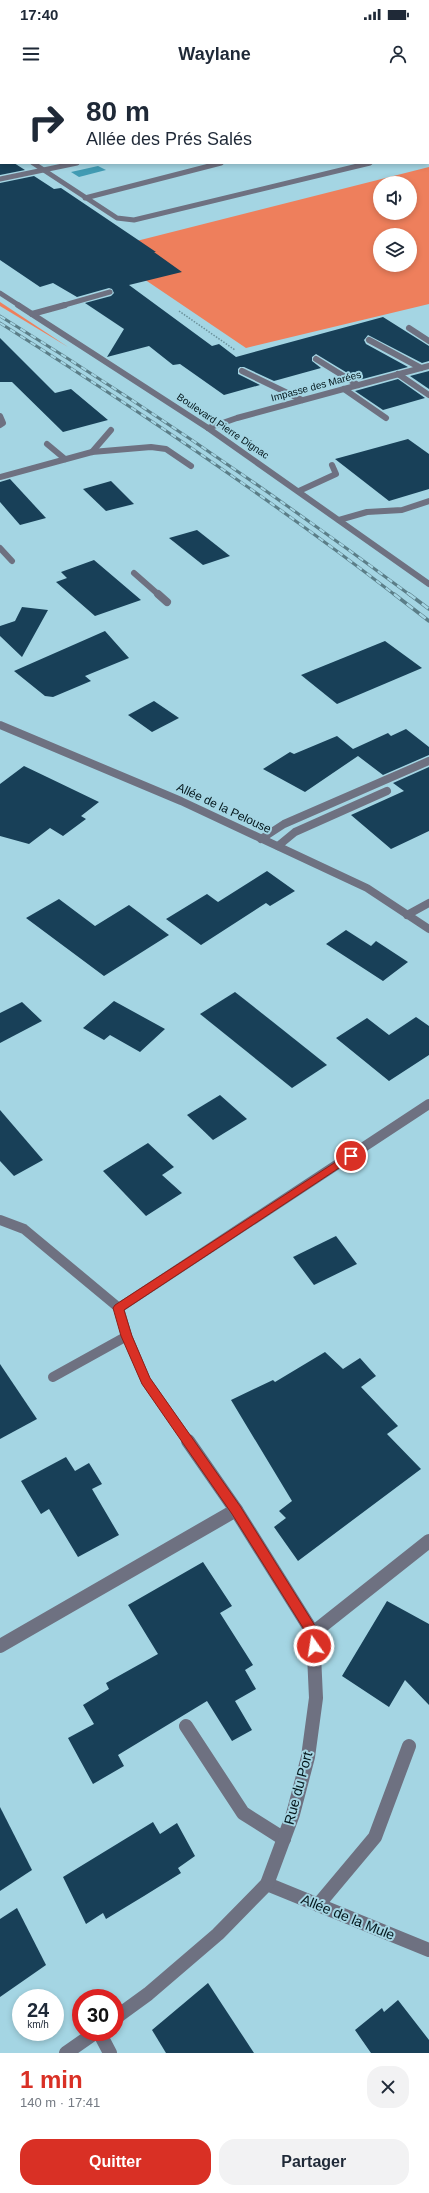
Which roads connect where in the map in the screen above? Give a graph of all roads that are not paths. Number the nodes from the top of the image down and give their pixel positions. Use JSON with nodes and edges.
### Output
{"nodes":[{"id":1,"x":35,"y":164,"type":"edge"},
{"id":2,"x":72,"y":164,"type":"edge"},
{"id":3,"x":217,"y":164,"type":"edge"},
{"id":4,"x":366,"y":164,"type":"edge"},
{"id":5,"x":44,"y":170,"type":"junction"},
{"id":6,"x":0,"y":179,"type":"edge"},
{"id":7,"x":85,"y":198,"type":"junction"},
{"id":8,"x":110,"y":292,"type":"dead end"},
{"id":9,"x":0,"y":293,"type":"edge"},
{"id":10,"x":32,"y":314,"type":"junction"},
{"id":11,"x":409,"y":328,"type":"dead end"},
{"id":12,"x":369,"y":340,"type":"dead end"},
{"id":13,"x":429,"y":341,"type":"edge"},
{"id":14,"x":316,"y":359,"type":"dead end"},
{"id":15,"x":429,"y":366,"type":"edge"},
{"id":16,"x":421,"y":368,"type":"junction"},
{"id":17,"x":242,"y":371,"type":"dead end"},
{"id":18,"x":398,"y":374,"type":"junction"},
{"id":19,"x":358,"y":385,"type":"junction"},
{"id":20,"x":344,"y":389,"type":"junction"},
{"id":21,"x":429,"y":395,"type":"edge"},
{"id":22,"x":302,"y":400,"type":"junction"},
{"id":23,"x":0,"y":416,"type":"edge"},
{"id":24,"x":386,"y":418,"type":"dead end"},
{"id":25,"x":0,"y":425,"type":"edge"},
{"id":26,"x":208,"y":428,"type":"junction"},
{"id":27,"x":111,"y":430,"type":"dead end"},
{"id":28,"x":47,"y":444,"type":"dead end"},
{"id":29,"x":92,"y":452,"type":"junction"},
{"id":30,"x":65,"y":460,"type":"junction"},
{"id":31,"x":332,"y":464,"type":"dead end"},
{"id":32,"x":191,"y":466,"type":"dead end"},
{"id":33,"x":0,"y":476,"type":"edge"},
{"id":34,"x":299,"y":491,"type":"junction"},
{"id":35,"x":429,"y":501,"type":"edge"},
{"id":36,"x":339,"y":520,"type":"junction"},
{"id":37,"x":0,"y":548,"type":"edge"},
{"id":38,"x":12,"y":561,"type":"dead end"},
{"id":39,"x":134,"y":573,"type":"dead end"},
{"id":40,"x":429,"y":584,"type":"edge"},
{"id":41,"x":167,"y":602,"type":"dead end"},
{"id":42,"x":0,"y":725,"type":"edge"},
{"id":43,"x":429,"y":761,"type":"edge"},
{"id":44,"x":387,"y":791,"type":"dead end"},
{"id":45,"x":261,"y":839,"type":"junction"},
{"id":46,"x":278,"y":846,"type":"junction"},
{"id":47,"x":429,"y":903,"type":"edge"},
{"id":48,"x":408,"y":915,"type":"junction"},
{"id":49,"x":429,"y":929,"type":"edge"},
{"id":50,"x":429,"y":1104,"type":"edge"},
{"id":51,"x":0,"y":1220,"type":"edge"},
{"id":52,"x":119,"y":1308,"type":"junction"},
{"id":53,"x":127,"y":1336,"type":"junction"},
{"id":54,"x":53,"y":1377,"type":"dead end"},
{"id":55,"x":236,"y":1510,"type":"junction"},
{"id":56,"x":429,"y":1541,"type":"edge"},
{"id":57,"x":313,"y":1633,"type":"junction"},
{"id":58,"x":0,"y":1646,"type":"edge"},
{"id":59,"x":186,"y":1726,"type":"dead end"},
{"id":60,"x":409,"y":1746,"type":"dead end"},
{"id":61,"x":284,"y":1840,"type":"junction"},
{"id":62,"x":267,"y":1884,"type":"junction"},
{"id":63,"x":318,"y":1905,"type":"junction"},
{"id":64,"x":429,"y":1950,"type":"edge"},
{"id":65,"x":124,"y":2011,"type":"edge"},
{"id":66,"x":84,"y":2041,"type":"edge"},
{"id":67,"x":103,"y":2041,"type":"edge"},
{"id":68,"x":66,"y":2053,"type":"edge"},
{"id":69,"x":110,"y":2053,"type":"edge"}],
"edges":[{"from":1,"to":5,"type":"street"},
{"from":2,"to":5,"type":"street"},
{"from":3,"to":7,"type":"street"},
{"from":4,"to":7,"type":"street"},
{"from":5,"to":6,"type":"street"},
{"from":5,"to":7,"type":"street"},
{"from":8,"to":10,"type":"street"},
{"from":9,"to":10,"type":"street","name":"Boulevard Pierre Dignac"},
{"from":10,"to":26,"type":"street","name":"Boulevard Pierre Dignac"},
{"from":11,"to":13,"type":"street"},
{"from":12,"to":16,"type":"street"},
{"from":14,"to":19,"type":"street"},
{"from":15,"to":16,"type":"street","name":"Impasse des Marées"},
{"from":16,"to":18,"type":"street","name":"Impasse des Marées"},
{"from":17,"to":22,"type":"street"},
{"from":18,"to":19,"type":"street","name":"Impasse des Marées"},
{"from":18,"to":21,"type":"street"},
{"from":19,"to":20,"type":"street","name":"Impasse des Marées"},
{"from":20,"to":22,"type":"street","name":"Impasse des Marées"},
{"from":20,"to":24,"type":"street"},
{"from":22,"to":26,"type":"street","name":"Impasse des Marées"},
{"from":23,"to":25,"type":"street"},
{"from":26,"to":34,"type":"street","name":"Boulevard Pierre Dignac"},
{"from":27,"to":29,"type":"street"},
{"from":28,"to":30,"type":"street"},
{"from":29,"to":30,"type":"street"},
{"from":29,"to":32,"type":"street"},
{"from":30,"to":33,"type":"street"},
{"from":31,"to":34,"type":"street"},
{"from":34,"to":36,"type":"street","name":"Boulevard Pierre Dignac"},
{"from":35,"to":36,"type":"street"},
{"from":36,"to":40,"type":"street","name":"Boulevard Pierre Dignac"},
{"from":37,"to":38,"type":"street"},
{"from":39,"to":41,"type":"street"},
{"from":42,"to":45,"type":"street","name":"Allée de la Pelouse"},
{"from":43,"to":45,"type":"street"},
{"from":44,"to":46,"type":"street"},
{"from":45,"to":46,"type":"street","name":"Allée de la Pelouse"},
{"from":46,"to":48,"type":"street","name":"Allée de la Pelouse"},
{"from":47,"to":48,"type":"street"},
{"from":48,"to":49,"type":"street","name":"Allée de la Pelouse"},
{"from":50,"to":52,"type":"street"},
{"from":51,"to":52,"type":"street"},
{"from":52,"to":53,"type":"street"},
{"from":53,"to":54,"type":"street"},
{"from":53,"to":55,"type":"street"},
{"from":55,"to":57,"type":"street"},
{"from":55,"to":58,"type":"street"},
{"from":56,"to":57,"type":"street"},
{"from":57,"to":61,"type":"street","name":"Rue du Port"},
{"from":59,"to":61,"type":"street"},
{"from":60,"to":63,"type":"street"},
{"from":61,"to":62,"type":"street","name":"Rue du Port"},
{"from":62,"to":63,"type":"street","name":"Allée de la Mule"},
{"from":62,"to":65,"type":"street","name":"Rue du Port"},
{"from":63,"to":64,"type":"street","name":"Allée de la Mule"},
{"from":66,"to":68,"type":"street"},
{"from":67,"to":69,"type":"street"}]}
